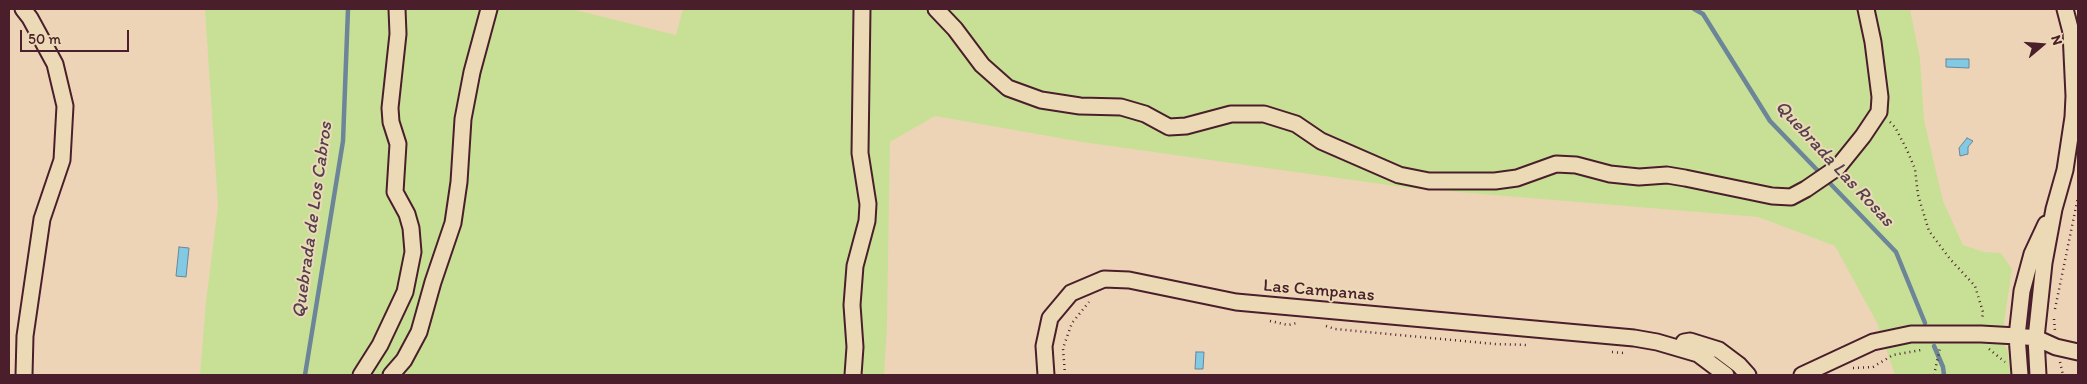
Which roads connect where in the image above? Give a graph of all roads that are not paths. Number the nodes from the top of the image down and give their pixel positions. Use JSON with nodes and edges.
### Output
{"nodes":[{"id":1,"x":22,"y":9,"type":"edge"},
{"id":2,"x":397,"y":9,"type":"edge"},
{"id":3,"x":489,"y":9,"type":"edge"},
{"id":4,"x":862,"y":9,"type":"edge"},
{"id":5,"x":936,"y":9,"type":"edge"},
{"id":6,"x":1866,"y":9,"type":"edge"},
{"id":7,"x":2065,"y":9,"type":"edge"},
{"id":8,"x":2076,"y":96,"type":"edge"},
{"id":9,"x":2054,"y":209,"type":"junction"},
{"id":10,"x":2016,"y":336,"type":"junction"},
{"id":11,"x":2036,"y":338,"type":"junction"},
{"id":12,"x":1657,"y":342,"type":"junction"},
{"id":13,"x":2078,"y":352,"type":"edge"},
{"id":14,"x":2037,"y":368,"type":"edge"},
{"id":15,"x":2019,"y":369,"type":"edge"},
{"id":16,"x":24,"y":375,"type":"edge"},
{"id":17,"x":361,"y":375,"type":"edge"},
{"id":18,"x":391,"y":375,"type":"edge"},
{"id":19,"x":852,"y":375,"type":"edge"},
{"id":20,"x":1046,"y":375,"type":"edge"},
{"id":21,"x":1726,"y":375,"type":"edge"},
{"id":22,"x":1748,"y":375,"type":"edge"},
{"id":23,"x":1802,"y":375,"type":"edge"}],
"edges":[{"from":1,"to":16,"type":"street"},
{"from":2,"to":17,"type":"street"},
{"from":3,"to":18,"type":"street"},
{"from":4,"to":19,"type":"street"},
{"from":5,"to":6,"type":"street"},
{"from":7,"to":8,"type":"street"},
{"from":8,"to":9,"type":"street"},
{"from":9,"to":10,"type":"street"},
{"from":9,"to":11,"type":"street"},
{"from":10,"to":11,"type":"street"},
{"from":10,"to":15,"type":"street"},
{"from":10,"to":23,"type":"street"},
{"from":11,"to":13,"type":"street"},
{"from":11,"to":14,"type":"street"},
{"from":12,"to":20,"type":"street","name":"Las Campanas"},
{"from":12,"to":21,"type":"street","name":"Las Campanas"},
{"from":12,"to":22,"type":"street","name":"Las Campanas"}]}
